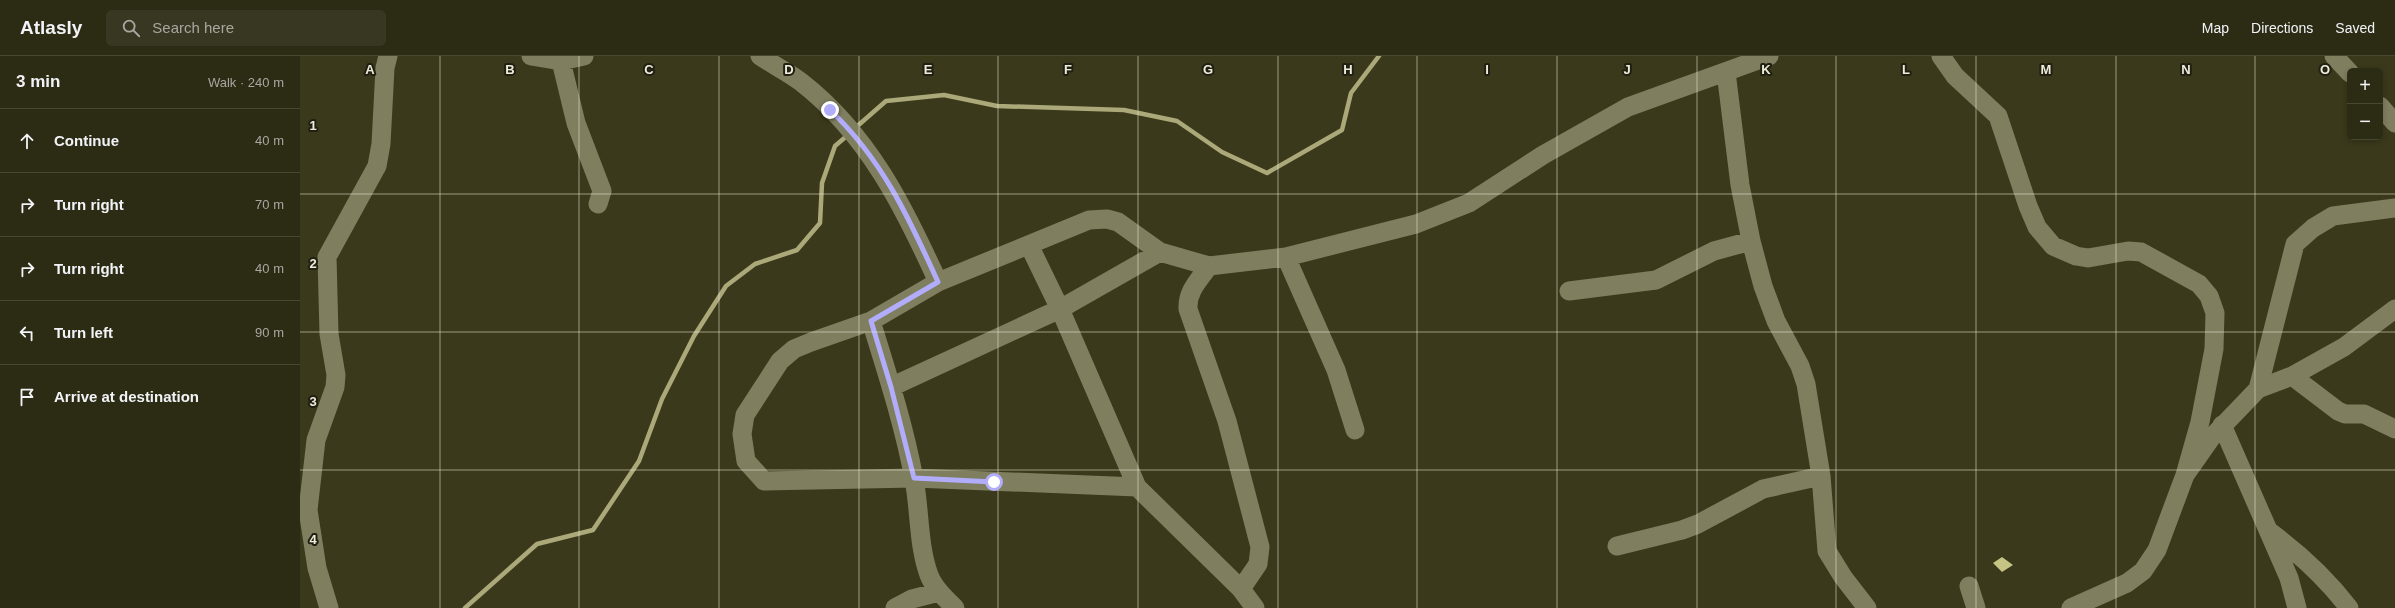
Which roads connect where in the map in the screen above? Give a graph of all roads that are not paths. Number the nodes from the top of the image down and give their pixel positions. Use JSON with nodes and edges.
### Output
{"nodes":[{"id":1,"x":388,"y":56,"type":"edge"},
{"id":2,"x":531,"y":56,"type":"edge"},
{"id":3,"x":584,"y":56,"type":"edge"},
{"id":4,"x":760,"y":56,"type":"edge"},
{"id":5,"x":1769,"y":56,"type":"edge"},
{"id":6,"x":1941,"y":56,"type":"edge"},
{"id":7,"x":2334,"y":56,"type":"edge"},
{"id":8,"x":561,"y":61,"type":"junction"},
{"id":9,"x":2347,"y":70,"type":"edge"},
{"id":10,"x":1726,"y":72,"type":"junction"},
{"id":11,"x":2383,"y":109,"type":"edge"},
{"id":12,"x":2395,"y":123,"type":"edge"},
{"id":13,"x":598,"y":204,"type":"dead end"},
{"id":14,"x":2395,"y":208,"type":"edge"},
{"id":15,"x":1751,"y":241,"type":"junction"},
{"id":16,"x":1029,"y":245,"type":"junction"},
{"id":17,"x":1160,"y":252,"type":"junction"},
{"id":18,"x":1286,"y":257,"type":"junction"},
{"id":19,"x":1209,"y":266,"type":"junction"},
{"id":20,"x":938,"y":282,"type":"junction"},
{"id":21,"x":1568,"y":291,"type":"dead end"},
{"id":22,"x":1060,"y":309,"type":"junction"},
{"id":23,"x":2395,"y":309,"type":"edge"},
{"id":24,"x":871,"y":321,"type":"junction"},
{"id":25,"x":2292,"y":376,"type":"junction"},
{"id":26,"x":891,"y":387,"type":"junction"},
{"id":27,"x":2258,"y":389,"type":"junction"},
{"id":28,"x":2222,"y":425,"type":"junction"},
{"id":29,"x":2395,"y":429,"type":"edge"},
{"id":30,"x":1355,"y":430,"type":"dead end"},
{"id":31,"x":2185,"y":475,"type":"junction"},
{"id":32,"x":1821,"y":476,"type":"junction"},
{"id":33,"x":914,"y":478,"type":"junction"},
{"id":34,"x":1137,"y":487,"type":"junction"},
{"id":35,"x":2270,"y":532,"type":"junction"},
{"id":36,"x":1617,"y":546,"type":"dead end"},
{"id":37,"x":1968,"y":586,"type":"dead end"},
{"id":38,"x":1242,"y":589,"type":"junction"},
{"id":39,"x":939,"y":592,"type":"junction"},
{"id":40,"x":329,"y":608,"type":"edge"},
{"id":41,"x":895,"y":608,"type":"edge"},
{"id":42,"x":955,"y":608,"type":"edge"},
{"id":43,"x":1255,"y":608,"type":"edge"},
{"id":44,"x":1867,"y":608,"type":"edge"},
{"id":45,"x":1976,"y":608,"type":"edge"},
{"id":46,"x":2071,"y":608,"type":"edge"},
{"id":47,"x":2297,"y":608,"type":"edge"},
{"id":48,"x":2349,"y":608,"type":"edge"}],
"edges":[{"from":1,"to":40,"type":"street"},
{"from":2,"to":8,"type":"street"},
{"from":3,"to":8,"type":"street"},
{"from":4,"to":20,"type":"street"},
{"from":5,"to":10,"type":"street"},
{"from":6,"to":31,"type":"street"},
{"from":7,"to":9,"type":"street"},
{"from":8,"to":13,"type":"street"},
{"from":10,"to":15,"type":"street"},
{"from":10,"to":18,"type":"street"},
{"from":11,"to":12,"type":"street"},
{"from":14,"to":27,"type":"street"},
{"from":15,"to":21,"type":"street"},
{"from":15,"to":32,"type":"street"},
{"from":16,"to":17,"type":"street"},
{"from":16,"to":20,"type":"street"},
{"from":16,"to":22,"type":"street"},
{"from":17,"to":19,"type":"street"},
{"from":17,"to":22,"type":"street"},
{"from":18,"to":19,"type":"street"},
{"from":18,"to":30,"type":"street"},
{"from":19,"to":38,"type":"street"},
{"from":20,"to":24,"type":"street"},
{"from":22,"to":26,"type":"street"},
{"from":22,"to":34,"type":"street"},
{"from":23,"to":25,"type":"street"},
{"from":24,"to":26,"type":"street"},
{"from":24,"to":33,"type":"street"},
{"from":25,"to":27,"type":"street"},
{"from":25,"to":29,"type":"street"},
{"from":26,"to":33,"type":"street"},
{"from":27,"to":28,"type":"street"},
{"from":28,"to":31,"type":"street"},
{"from":28,"to":35,"type":"street"},
{"from":31,"to":46,"type":"street"},
{"from":32,"to":36,"type":"street"},
{"from":32,"to":44,"type":"street"},
{"from":33,"to":34,"type":"street"},
{"from":33,"to":39,"type":"street"},
{"from":34,"to":38,"type":"street"},
{"from":35,"to":47,"type":"street"},
{"from":35,"to":48,"type":"street"},
{"from":37,"to":45,"type":"street"},
{"from":38,"to":43,"type":"street"},
{"from":39,"to":41,"type":"street"},
{"from":39,"to":42,"type":"street"}]}
